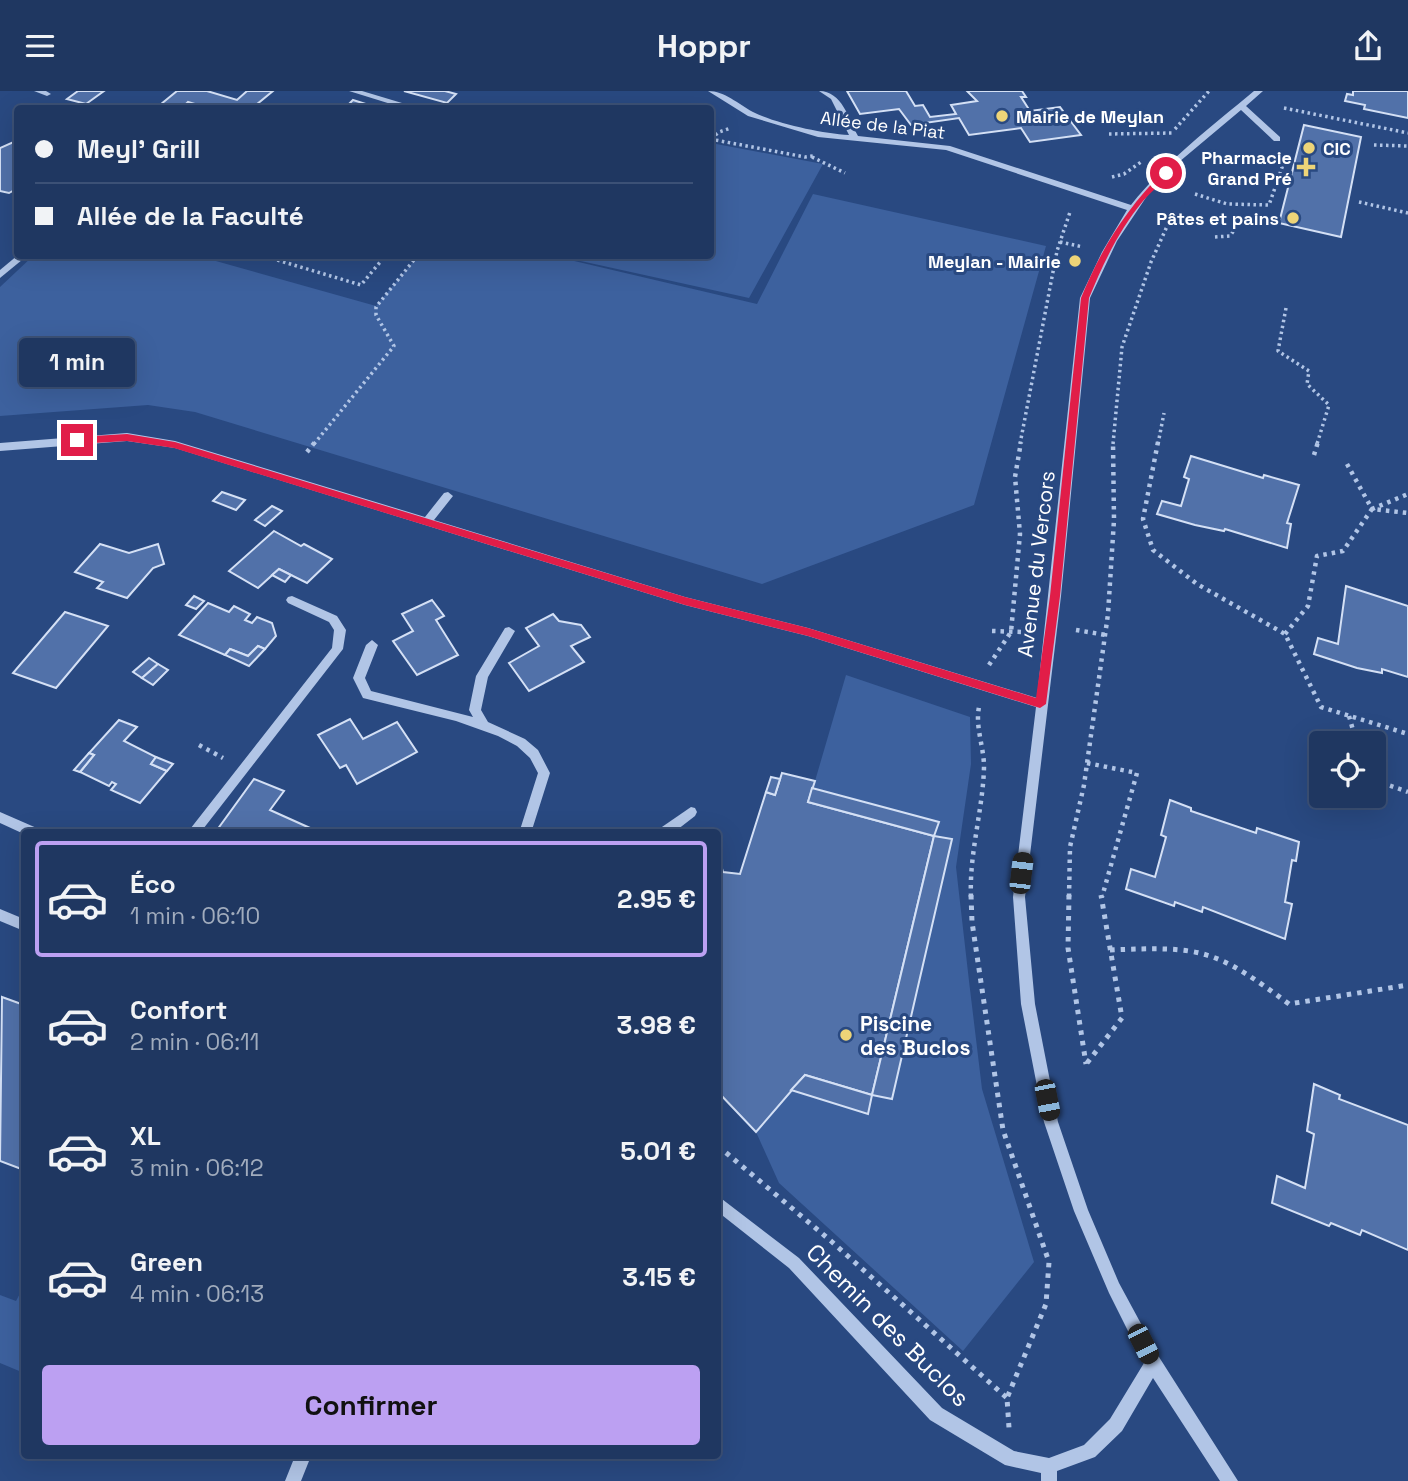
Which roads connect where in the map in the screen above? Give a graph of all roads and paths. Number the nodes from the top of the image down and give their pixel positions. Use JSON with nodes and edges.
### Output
{"nodes":[{"id":1,"x":38,"y":91,"type":"edge"},
{"id":2,"x":353,"y":91,"type":"edge"},
{"id":3,"x":712,"y":91,"type":"edge"},
{"id":4,"x":823,"y":91,"type":"edge"},
{"id":5,"x":1259,"y":91,"type":"edge"},
{"id":6,"x":47,"y":94,"type":"dead end"},
{"id":7,"x":404,"y":105,"type":"edge"},
{"id":8,"x":1241,"y":106,"type":"junction"},
{"id":9,"x":1284,"y":108,"type":"dead end"},
{"id":10,"x":728,"y":128,"type":"dead end"},
{"id":11,"x":1408,"y":132,"type":"edge"},
{"id":12,"x":1172,"y":133,"type":"dead end"},
{"id":13,"x":1109,"y":134,"type":"dead end"},
{"id":14,"x":821,"y":135,"type":"junction"},
{"id":15,"x":714,"y":137,"type":"edge"},
{"id":16,"x":855,"y":139,"type":"junction"},
{"id":17,"x":1277,"y":139,"type":"joint"},
{"id":18,"x":714,"y":140,"type":"edge"},
{"id":19,"x":1374,"y":145,"type":"dead end"},
{"id":20,"x":1408,"y":146,"type":"edge"},
{"id":21,"x":811,"y":156,"type":"junction"},
{"id":22,"x":845,"y":173,"type":"dead end"},
{"id":23,"x":1195,"y":194,"type":"dead end"},
{"id":24,"x":1359,"y":202,"type":"dead end"},
{"id":25,"x":1133,"y":209,"type":"junction"},
{"id":26,"x":1173,"y":213,"type":"dead end"},
{"id":27,"x":1408,"y":213,"type":"edge"},
{"id":28,"x":1240,"y":222,"type":"dead end"},
{"id":29,"x":1214,"y":237,"type":"dead end"},
{"id":30,"x":1060,"y":242,"type":"dead end"},
{"id":31,"x":1092,"y":249,"type":"dead end"},
{"id":32,"x":19,"y":259,"type":"edge"},
{"id":33,"x":273,"y":259,"type":"edge"},
{"id":34,"x":383,"y":259,"type":"edge"},
{"id":35,"x":415,"y":259,"type":"edge"},
{"id":36,"x":0,"y":275,"type":"edge"},
{"id":37,"x":1286,"y":308,"type":"dead end"},
{"id":38,"x":1164,"y":413,"type":"dead end"},
{"id":39,"x":0,"y":447,"type":"edge"},
{"id":40,"x":307,"y":453,"type":"dead end"},
{"id":41,"x":1314,"y":455,"type":"dead end"},
{"id":42,"x":1347,"y":464,"type":"dead end"},
{"id":43,"x":1015,"y":477,"type":"dead end"},
{"id":44,"x":1408,"y":494,"type":"edge"},
{"id":45,"x":448,"y":496,"type":"dead end"},
{"id":46,"x":1372,"y":509,"type":"junction"},
{"id":47,"x":1408,"y":513,"type":"edge"},
{"id":48,"x":427,"y":522,"type":"junction"},
{"id":49,"x":292,"y":600,"type":"dead end"},
{"id":50,"x":509,"y":631,"type":"dead end"},
{"id":51,"x":1284,"y":634,"type":"junction"},
{"id":52,"x":372,"y":645,"type":"dead end"},
{"id":53,"x":990,"y":660,"type":"dead end"},
{"id":54,"x":1040,"y":704,"type":"junction"},
{"id":55,"x":1349,"y":715,"type":"junction"},
{"id":56,"x":485,"y":727,"type":"junction"},
{"id":57,"x":1353,"y":731,"type":"edge"},
{"id":58,"x":1408,"y":734,"type":"edge"},
{"id":59,"x":1087,"y":763,"type":"junction"},
{"id":60,"x":984,"y":766,"type":"dead end"},
{"id":61,"x":1386,"y":784,"type":"edge"},
{"id":62,"x":1408,"y":792,"type":"edge"},
{"id":63,"x":691,"y":812,"type":"dead end"},
{"id":64,"x":0,"y":817,"type":"edge"},
{"id":65,"x":26,"y":829,"type":"edge"},
{"id":66,"x":196,"y":829,"type":"edge"},
{"id":67,"x":526,"y":829,"type":"edge"},
{"id":68,"x":668,"y":829,"type":"edge"},
{"id":69,"x":0,"y":915,"type":"edge"},
{"id":70,"x":21,"y":924,"type":"edge"},
{"id":71,"x":1110,"y":950,"type":"junction"},
{"id":72,"x":1408,"y":985,"type":"edge"},
{"id":73,"x":721,"y":1149,"type":"edge"},
{"id":74,"x":721,"y":1205,"type":"edge"},
{"id":75,"x":1153,"y":1363,"type":"junction"},
{"id":76,"x":302,"y":1459,"type":"edge"},
{"id":77,"x":1049,"y":1474,"type":"edge"},
{"id":78,"x":293,"y":1481,"type":"edge"},
{"id":79,"x":1230,"y":1481,"type":"edge"}],
"edges":[{"from":1,"to":6,"type":"street"},
{"from":2,"to":7,"type":"street"},
{"from":3,"to":14,"type":"street","name":"Allée de la Piat"},
{"from":4,"to":16,"type":"street"},
{"from":5,"to":8,"type":"street","name":"Avenue du Vercors"},
{"from":8,"to":17,"type":"street"},
{"from":8,"to":25,"type":"street","name":"Avenue du Vercors"},
{"from":9,"to":11,"type":"path"},
{"from":10,"to":15,"type":"path"},
{"from":12,"to":13,"type":"path"},
{"from":14,"to":16,"type":"street","name":"Allée de la Piat"},
{"from":14,"to":21,"type":"path"},
{"from":16,"to":25,"type":"street","name":"Allée de la Piat"},
{"from":17,"to":23,"type":"path"},
{"from":18,"to":21,"type":"path"},
{"from":19,"to":20,"type":"path"},
{"from":21,"to":22,"type":"path"},
{"from":24,"to":27,"type":"path"},
{"from":25,"to":54,"type":"street","name":"Avenue du Vercors"},
{"from":26,"to":59,"type":"path"},
{"from":28,"to":29,"type":"path"},
{"from":30,"to":31,"type":"path"},
{"from":32,"to":36,"type":"street"},
{"from":33,"to":34,"type":"path"},
{"from":35,"to":40,"type":"path"},
{"from":37,"to":41,"type":"path"},
{"from":38,"to":51,"type":"path"},
{"from":39,"to":48,"type":"street"},
{"from":42,"to":46,"type":"path"},
{"from":43,"to":53,"type":"path"},
{"from":44,"to":46,"type":"path"},
{"from":45,"to":48,"type":"street"},
{"from":46,"to":47,"type":"path"},
{"from":46,"to":51,"type":"path"},
{"from":48,"to":54,"type":"street"},
{"from":49,"to":66,"type":"street"},
{"from":50,"to":56,"type":"street"},
{"from":51,"to":55,"type":"path"},
{"from":52,"to":56,"type":"street"},
{"from":54,"to":75,"type":"street","name":"Avenue du Vercors"},
{"from":55,"to":57,"type":"path"},
{"from":55,"to":58,"type":"path"},
{"from":56,"to":67,"type":"street"},
{"from":59,"to":71,"type":"path"},
{"from":59,"to":71,"type":"path"},
{"from":60,"to":73,"type":"path"},
{"from":61,"to":62,"type":"path"},
{"from":63,"to":68,"type":"street"},
{"from":64,"to":65,"type":"street"},
{"from":69,"to":70,"type":"street"},
{"from":71,"to":72,"type":"path"},
{"from":74,"to":77,"type":"street","name":"Chemin des Buclos"},
{"from":75,"to":77,"type":"street","name":"Chemin des Buclos"},
{"from":75,"to":79,"type":"street","name":"Avenue du Vercors"},
{"from":76,"to":78,"type":"street"}]}
